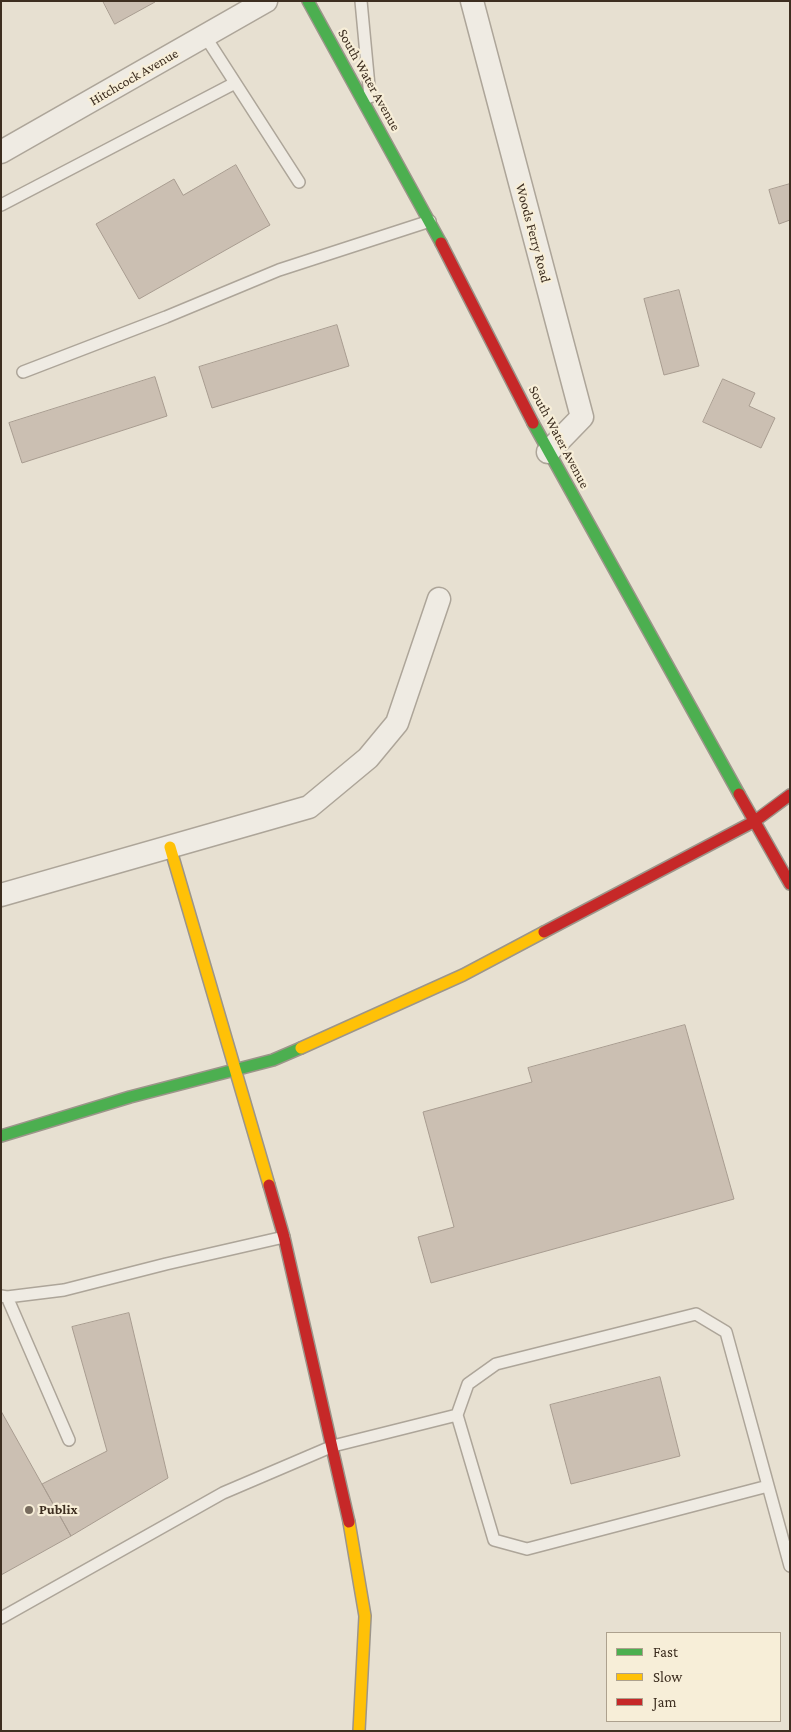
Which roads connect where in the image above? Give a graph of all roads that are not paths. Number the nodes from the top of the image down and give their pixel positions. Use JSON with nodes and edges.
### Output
{"nodes":[{"id":1,"x":266,"y":1,"type":"edge"},
{"id":2,"x":308,"y":1,"type":"edge"},
{"id":3,"x":361,"y":1,"type":"edge"},
{"id":4,"x":472,"y":1,"type":"edge"},
{"id":5,"x":205,"y":36,"type":"junction"},
{"id":6,"x":235,"y":84,"type":"junction"},
{"id":7,"x":372,"y":116,"type":"junction"},
{"id":8,"x":1,"y":152,"type":"edge"},
{"id":9,"x":299,"y":182,"type":"dead end"},
{"id":10,"x":1,"y":205,"type":"edge"},
{"id":11,"x":430,"y":221,"type":"junction"},
{"id":12,"x":24,"y":372,"type":"dead end"},
{"id":13,"x":548,"y":452,"type":"junction"},
{"id":14,"x":439,"y":599,"type":"dead end"},
{"id":15,"x":790,"y":795,"type":"edge"},
{"id":16,"x":755,"y":821,"type":"junction"},
{"id":17,"x":170,"y":847,"type":"junction"},
{"id":18,"x":790,"y":884,"type":"edge"},
{"id":19,"x":1,"y":895,"type":"edge"},
{"id":20,"x":235,"y":1071,"type":"junction"},
{"id":21,"x":1,"y":1136,"type":"edge"},
{"id":22,"x":284,"y":1237,"type":"junction"},
{"id":23,"x":4,"y":1296,"type":"edge"},
{"id":24,"x":457,"y":1415,"type":"junction"},
{"id":25,"x":69,"y":1440,"type":"dead end"},
{"id":26,"x":333,"y":1446,"type":"junction"},
{"id":27,"x":768,"y":1486,"type":"junction"},
{"id":28,"x":790,"y":1566,"type":"edge"},
{"id":29,"x":1,"y":1618,"type":"edge"},
{"id":30,"x":359,"y":1731,"type":"edge"}],
"edges":[{"from":1,"to":5,"type":"street","name":"Hitchcock Avenue"},
{"from":2,"to":7,"type":"street","name":"South Water Avenue"},
{"from":3,"to":7,"type":"lane"},
{"from":4,"to":13,"type":"street","name":"Woods Ferry Road"},
{"from":5,"to":6,"type":"lane"},
{"from":5,"to":8,"type":"street","name":"Hitchcock Avenue"},
{"from":6,"to":9,"type":"lane"},
{"from":6,"to":10,"type":"lane"},
{"from":7,"to":11,"type":"street","name":"South Water Avenue"},
{"from":11,"to":12,"type":"lane"},
{"from":11,"to":13,"type":"street","name":"South Water Avenue"},
{"from":13,"to":16,"type":"street","name":"South Water Avenue"},
{"from":14,"to":17,"type":"street"},
{"from":15,"to":16,"type":"street"},
{"from":16,"to":18,"type":"street","name":"South Water Avenue"},
{"from":16,"to":20,"type":"street"},
{"from":17,"to":19,"type":"street"},
{"from":17,"to":20,"type":"street"},
{"from":20,"to":21,"type":"street"},
{"from":20,"to":22,"type":"street"},
{"from":22,"to":23,"type":"lane"},
{"from":22,"to":26,"type":"street"},
{"from":23,"to":25,"type":"lane"},
{"from":24,"to":26,"type":"lane"},
{"from":24,"to":27,"type":"lane"},
{"from":24,"to":27,"type":"lane"},
{"from":26,"to":29,"type":"lane"},
{"from":26,"to":30,"type":"street"},
{"from":27,"to":28,"type":"lane"}]}
